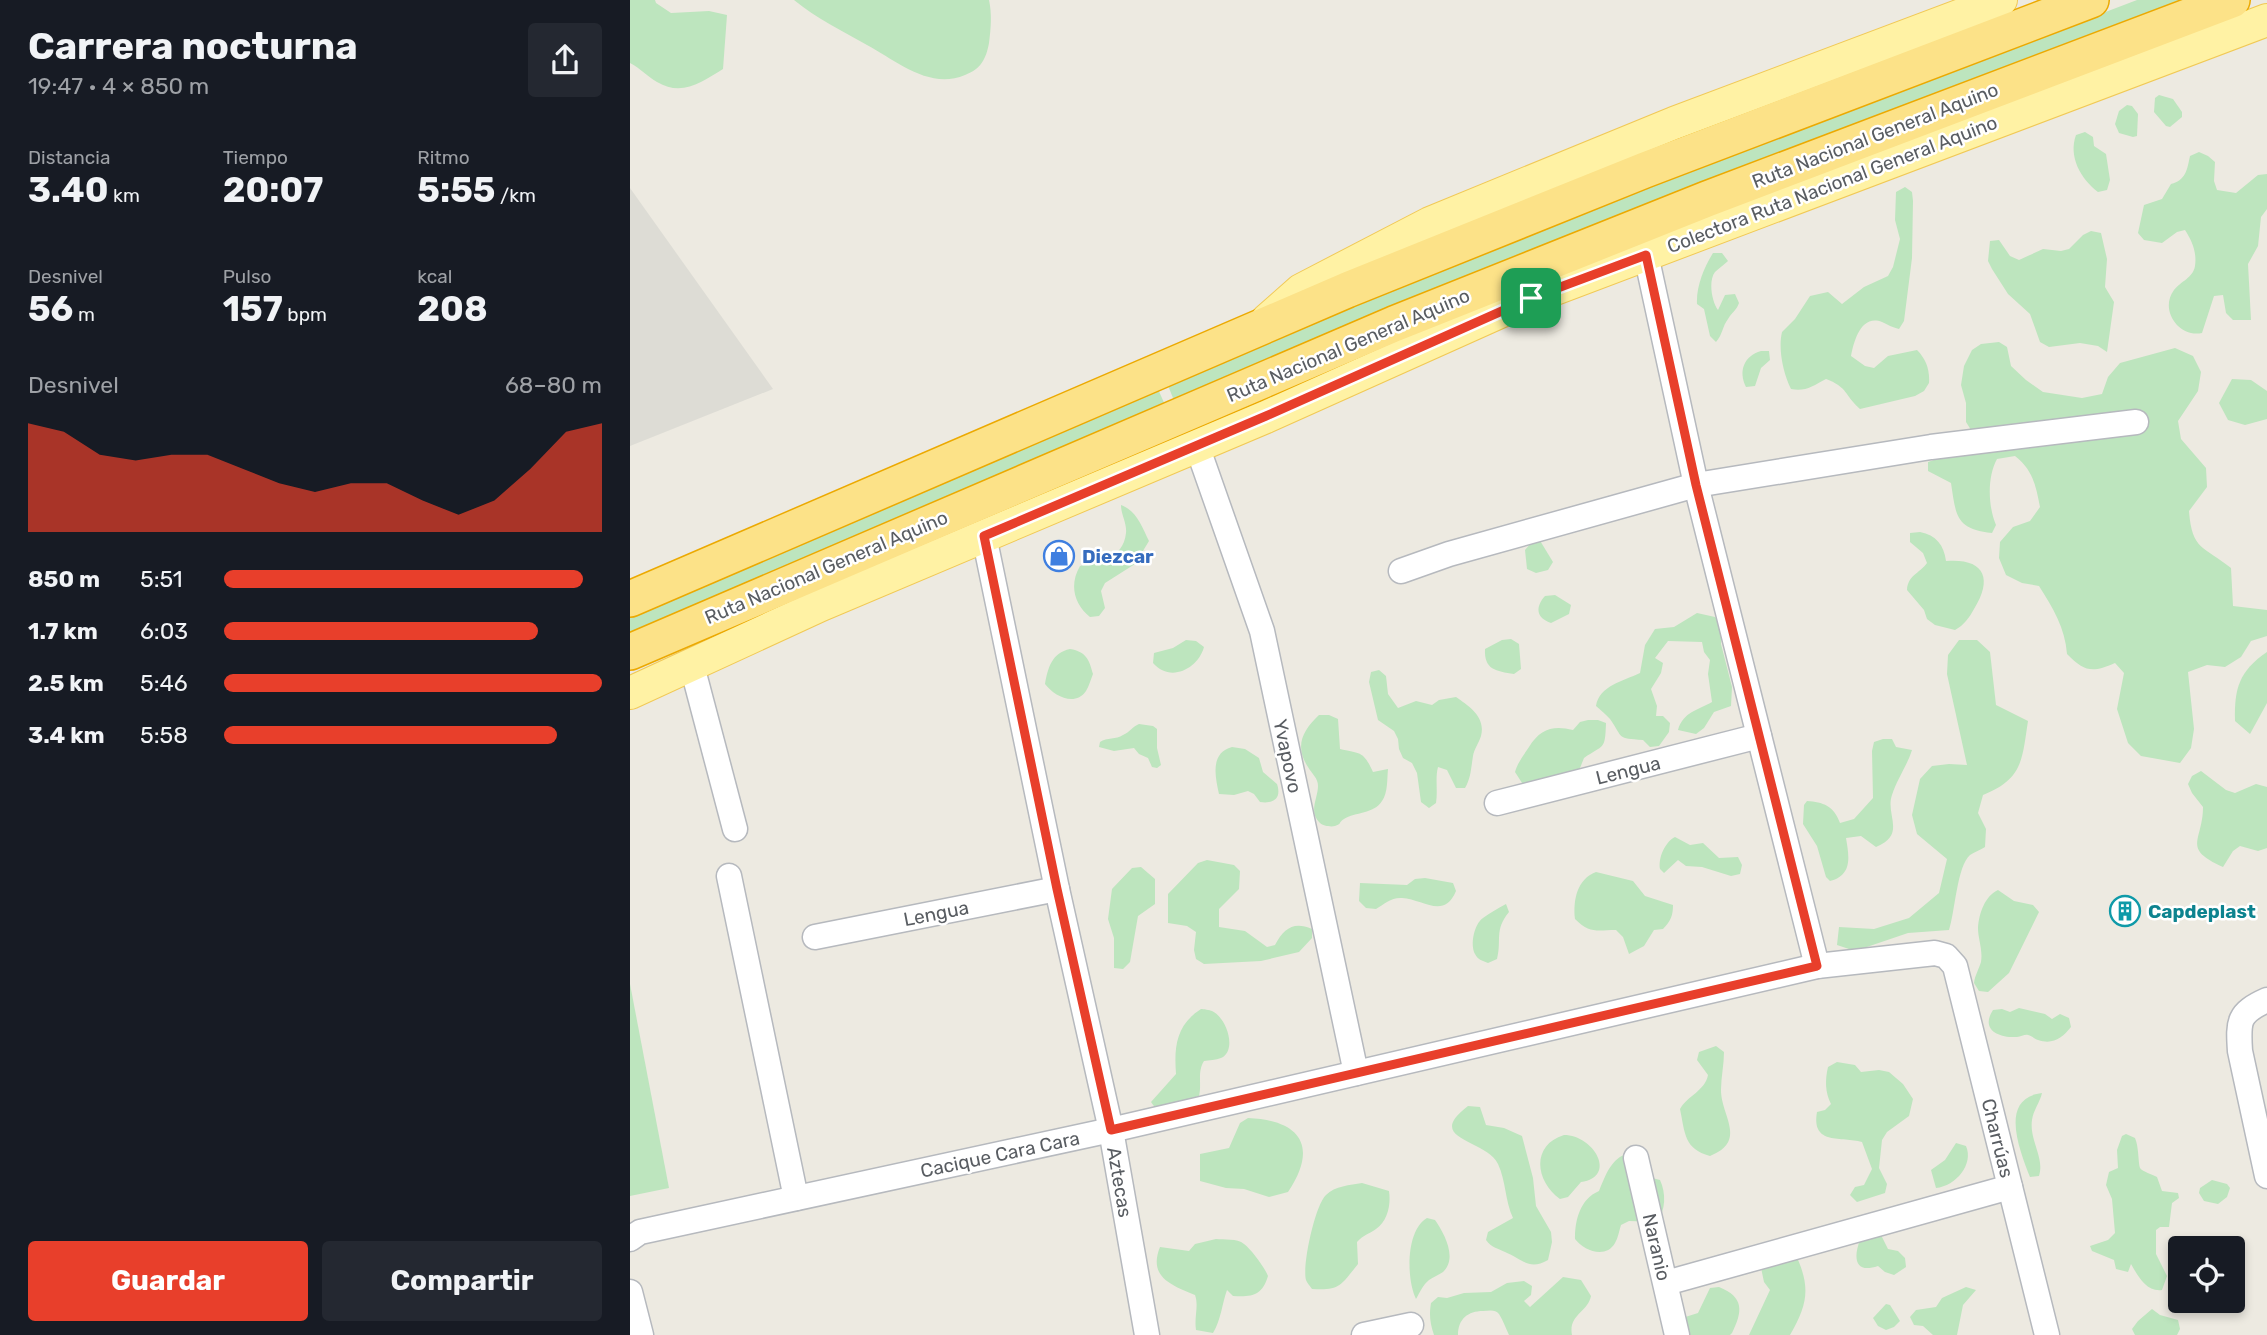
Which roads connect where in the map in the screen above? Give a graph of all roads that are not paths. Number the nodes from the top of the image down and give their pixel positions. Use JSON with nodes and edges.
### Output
{"nodes":[{"id":1,"x":2001,"y":0,"type":"edge"},
{"id":2,"x":2091,"y":0,"type":"edge"},
{"id":3,"x":2232,"y":0,"type":"edge"},
{"id":4,"x":2267,"y":20,"type":"edge"},
{"id":5,"x":1646,"y":255,"type":"junction"},
{"id":6,"x":1531,"y":298,"type":"junction"},
{"id":7,"x":1394,"y":324,"type":"junction"},
{"id":8,"x":1258,"y":328,"type":"junction"},
{"id":9,"x":2136,"y":422,"type":"dead end"},
{"id":10,"x":1197,"y":446,"type":"junction"},
{"id":11,"x":1696,"y":485,"type":"junction"},
{"id":12,"x":984,"y":536,"type":"junction"},
{"id":13,"x":1401,"y":571,"type":"dead end"},
{"id":14,"x":630,"y":599,"type":"edge"},
{"id":15,"x":821,"y":605,"type":"junction"},
{"id":16,"x":630,"y":652,"type":"edge"},
{"id":17,"x":692,"y":666,"type":"junction"},
{"id":18,"x":630,"y":671,"type":"edge"},
{"id":19,"x":630,"y":693,"type":"edge"},
{"id":20,"x":1759,"y":736,"type":"junction"},
{"id":21,"x":1497,"y":803,"type":"dead end"},
{"id":22,"x":735,"y":829,"type":"dead end"},
{"id":23,"x":729,"y":876,"type":"dead end"},
{"id":24,"x":1057,"y":889,"type":"junction"},
{"id":25,"x":815,"y":937,"type":"dead end"},
{"id":26,"x":1935,"y":953,"type":"joint"},
{"id":27,"x":1817,"y":966,"type":"junction"},
{"id":28,"x":2267,"y":1000,"type":"edge"},
{"id":29,"x":1356,"y":1073,"type":"junction"},
{"id":30,"x":1111,"y":1130,"type":"junction"},
{"id":31,"x":1636,"y":1158,"type":"dead end"},
{"id":32,"x":2267,"y":1177,"type":"edge"},
{"id":33,"x":2011,"y":1187,"type":"junction"},
{"id":34,"x":796,"y":1198,"type":"junction"},
{"id":35,"x":635,"y":1236,"type":"edge"},
{"id":36,"x":1666,"y":1283,"type":"junction"},
{"id":37,"x":630,"y":1292,"type":"edge"},
{"id":38,"x":1411,"y":1325,"type":"dead end"},
{"id":39,"x":641,"y":1335,"type":"edge"},
{"id":40,"x":1147,"y":1335,"type":"edge"},
{"id":41,"x":1364,"y":1335,"type":"edge"},
{"id":42,"x":1677,"y":1335,"type":"edge"},
{"id":43,"x":2047,"y":1335,"type":"edge"}],
"edges":[{"from":1,"to":8,"type":"main road"},
{"from":2,"to":8,"type":"highway"},
{"from":3,"to":7,"type":"highway","name":"Ruta Nacional General Aquino"},
{"from":4,"to":5,"type":"main road","name":"Colectora Ruta Nacional General Aquino"},
{"from":5,"to":6,"type":"main road","name":"Colectora Ruta Nacional General Aquino"},
{"from":5,"to":11,"type":"street"},
{"from":6,"to":7,"type":"main road"},
{"from":6,"to":10,"type":"main road","name":"Colectora Ruta Nacional General Aquino"},
{"from":7,"to":16,"type":"highway","name":"Ruta Nacional General Aquino"},
{"from":8,"to":14,"type":"highway"},
{"from":9,"to":11,"type":"street"},
{"from":10,"to":12,"type":"main road","name":"Colectora Ruta Nacional General Aquino"},
{"from":10,"to":29,"type":"street","name":"Yvapovo"},
{"from":11,"to":13,"type":"street"},
{"from":11,"to":20,"type":"street"},
{"from":12,"to":15,"type":"main road","name":"Colectora Ruta Nacional General Aquino"},
{"from":12,"to":24,"type":"street","name":"Aztecas"},
{"from":15,"to":17,"type":"main road","name":"Colectora Ruta Nacional General Aquino"},
{"from":15,"to":18,"type":"main road"},
{"from":17,"to":19,"type":"main road","name":"Colectora Ruta Nacional General Aquino"},
{"from":17,"to":22,"type":"street"},
{"from":20,"to":21,"type":"street","name":"Lengua"},
{"from":20,"to":27,"type":"street"},
{"from":23,"to":34,"type":"street"},
{"from":24,"to":25,"type":"street","name":"Lengua"},
{"from":24,"to":30,"type":"street","name":"Aztecas"},
{"from":26,"to":27,"type":"street","name":"Cacique Cara Cara"},
{"from":26,"to":33,"type":"street","name":"Charrúas"},
{"from":27,"to":29,"type":"street","name":"Cacique Cara Cara"},
{"from":28,"to":32,"type":"street"},
{"from":29,"to":30,"type":"street","name":"Cacique Cara Cara"},
{"from":30,"to":34,"type":"street","name":"Cacique Cara Cara"},
{"from":30,"to":40,"type":"street","name":"Aztecas"},
{"from":31,"to":36,"type":"street","name":"Naranio"},
{"from":33,"to":36,"type":"street"},
{"from":33,"to":43,"type":"street","name":"Charrúas"},
{"from":34,"to":35,"type":"street","name":"Cacique Cara Cara"},
{"from":36,"to":42,"type":"street","name":"Naranio"},
{"from":37,"to":39,"type":"street"},
{"from":38,"to":41,"type":"street"}]}
